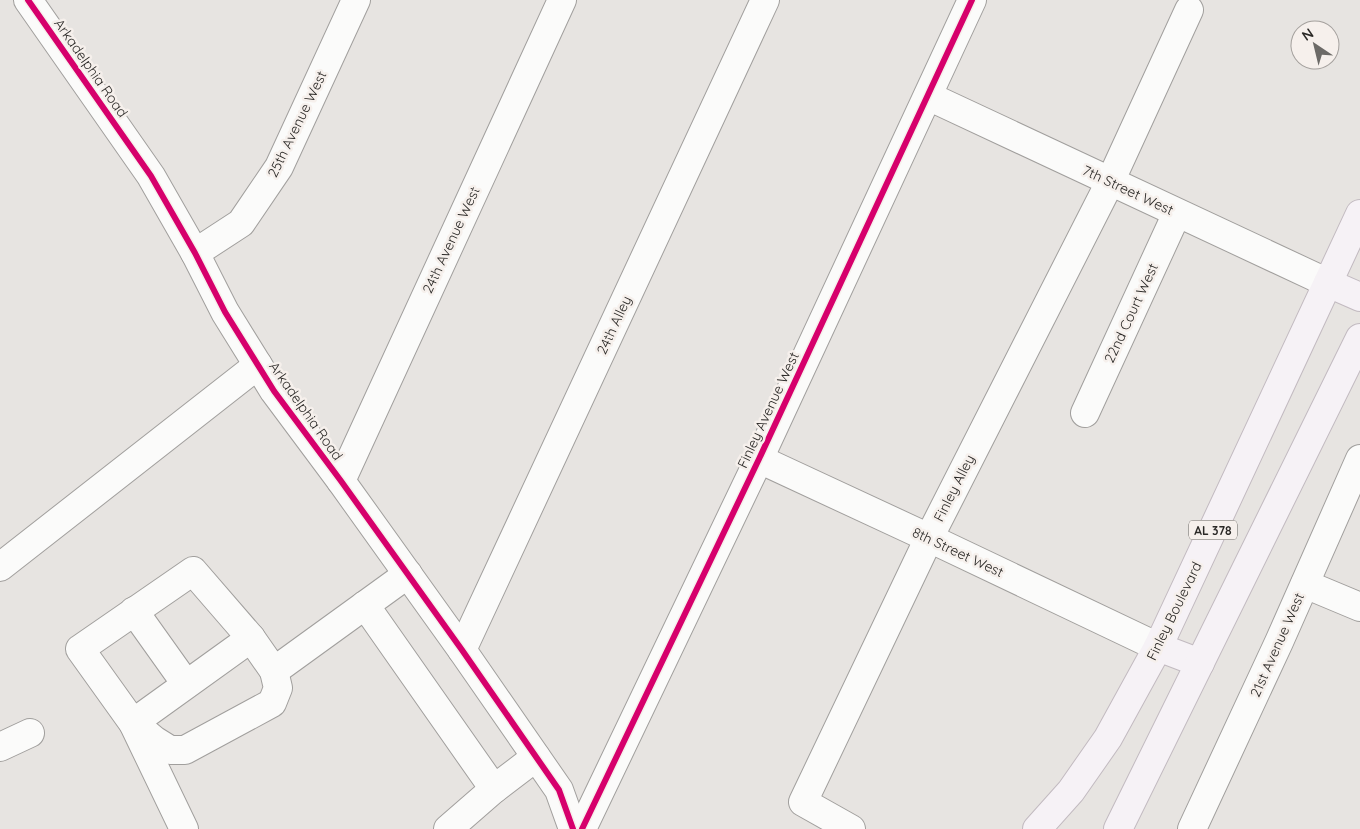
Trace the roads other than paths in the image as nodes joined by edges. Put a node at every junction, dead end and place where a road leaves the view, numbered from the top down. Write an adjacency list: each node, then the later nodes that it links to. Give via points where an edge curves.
1 (28, 0): 11 (street, Arkadelphia Road, via 151,176)
2 (356, 0): 11 (street, 25th Avenue West, via 279,166 240,223)
3 (562, 0): 19 (street, 24th Avenue West)
4 (766, 0): 29 (street, 24th Alley)
5 (972, 0): 7 (street, Finley Avenue West)
6 (1189, 10): 8 (street)
7 (928, 96): 8 (street, 7th Street West); 17 (street, Finley Avenue West)
8 (1110, 182): 9 (street, 7th Street West); 20 (street, Finley Alley)
9 (1177, 213): 12 (street, 7th Street West); 16 (street, 22nd Court West)
10 (1360, 214): 12 (main road, Finley Boulevard / AL 378)
11 (195, 252): 15 (street, Arkadelphia Road, via 225,312)
12 (1328, 283): 13 (main road); 28 (main road, Finley Boulevard / AL 378)
13 (1360, 298)
14 (1360, 338): 30 (main road)
15 (258, 365): 19 (street, Arkadelphia Road); 21 (street)
16 (1085, 412)
17 (758, 459): 20 (street, 8th Street West); 41 (street, Finley Avenue West)
18 (1360, 459): 23 (street, 21st Avenue West)
19 (341, 481): 22 (street, Arkadelphia Road)
20 (929, 538): 28 (street, 8th Street West); 42 (street, Finley Alley, via 803,802)
21 (0, 567)
22 (408, 574): 24 (street); 29 (street, Arkadelphia Road)
23 (1305, 584): 25 (street); 45 (street, 21st Avenue West)
24 (365, 605): 31 (street); 37 (street)
25 (1360, 607)
26 (134, 611): 27 (street, via 193,571); 32 (street); 33 (street, via 80,649)
27 (251, 638): 31 (street); 32 (street)
28 (1158, 647): 30 (main road); 43 (main road, Finley Boulevard / AL 378, via 1108,738 1071,791)
29 (462, 650): 36 (street, Arkadelphia Road)
30 (1200, 663): 44 (main road)
31 (274, 671): 33 (street, via 278,688 272,704 184,750 170,750)
32 (186, 684): 33 (street)
33 (133, 723): 38 (street)
34 (30, 733): 35 (street)
35 (0, 746)
36 (536, 757): 37 (street); 40 (street, Arkadelphia Road, via 559,790)
37 (494, 789): 39 (street)
38 (184, 829)
39 (448, 829)
40 (573, 829)
41 (582, 829)
42 (851, 829)
43 (1037, 829)
44 (1118, 829)
45 (1192, 829)

